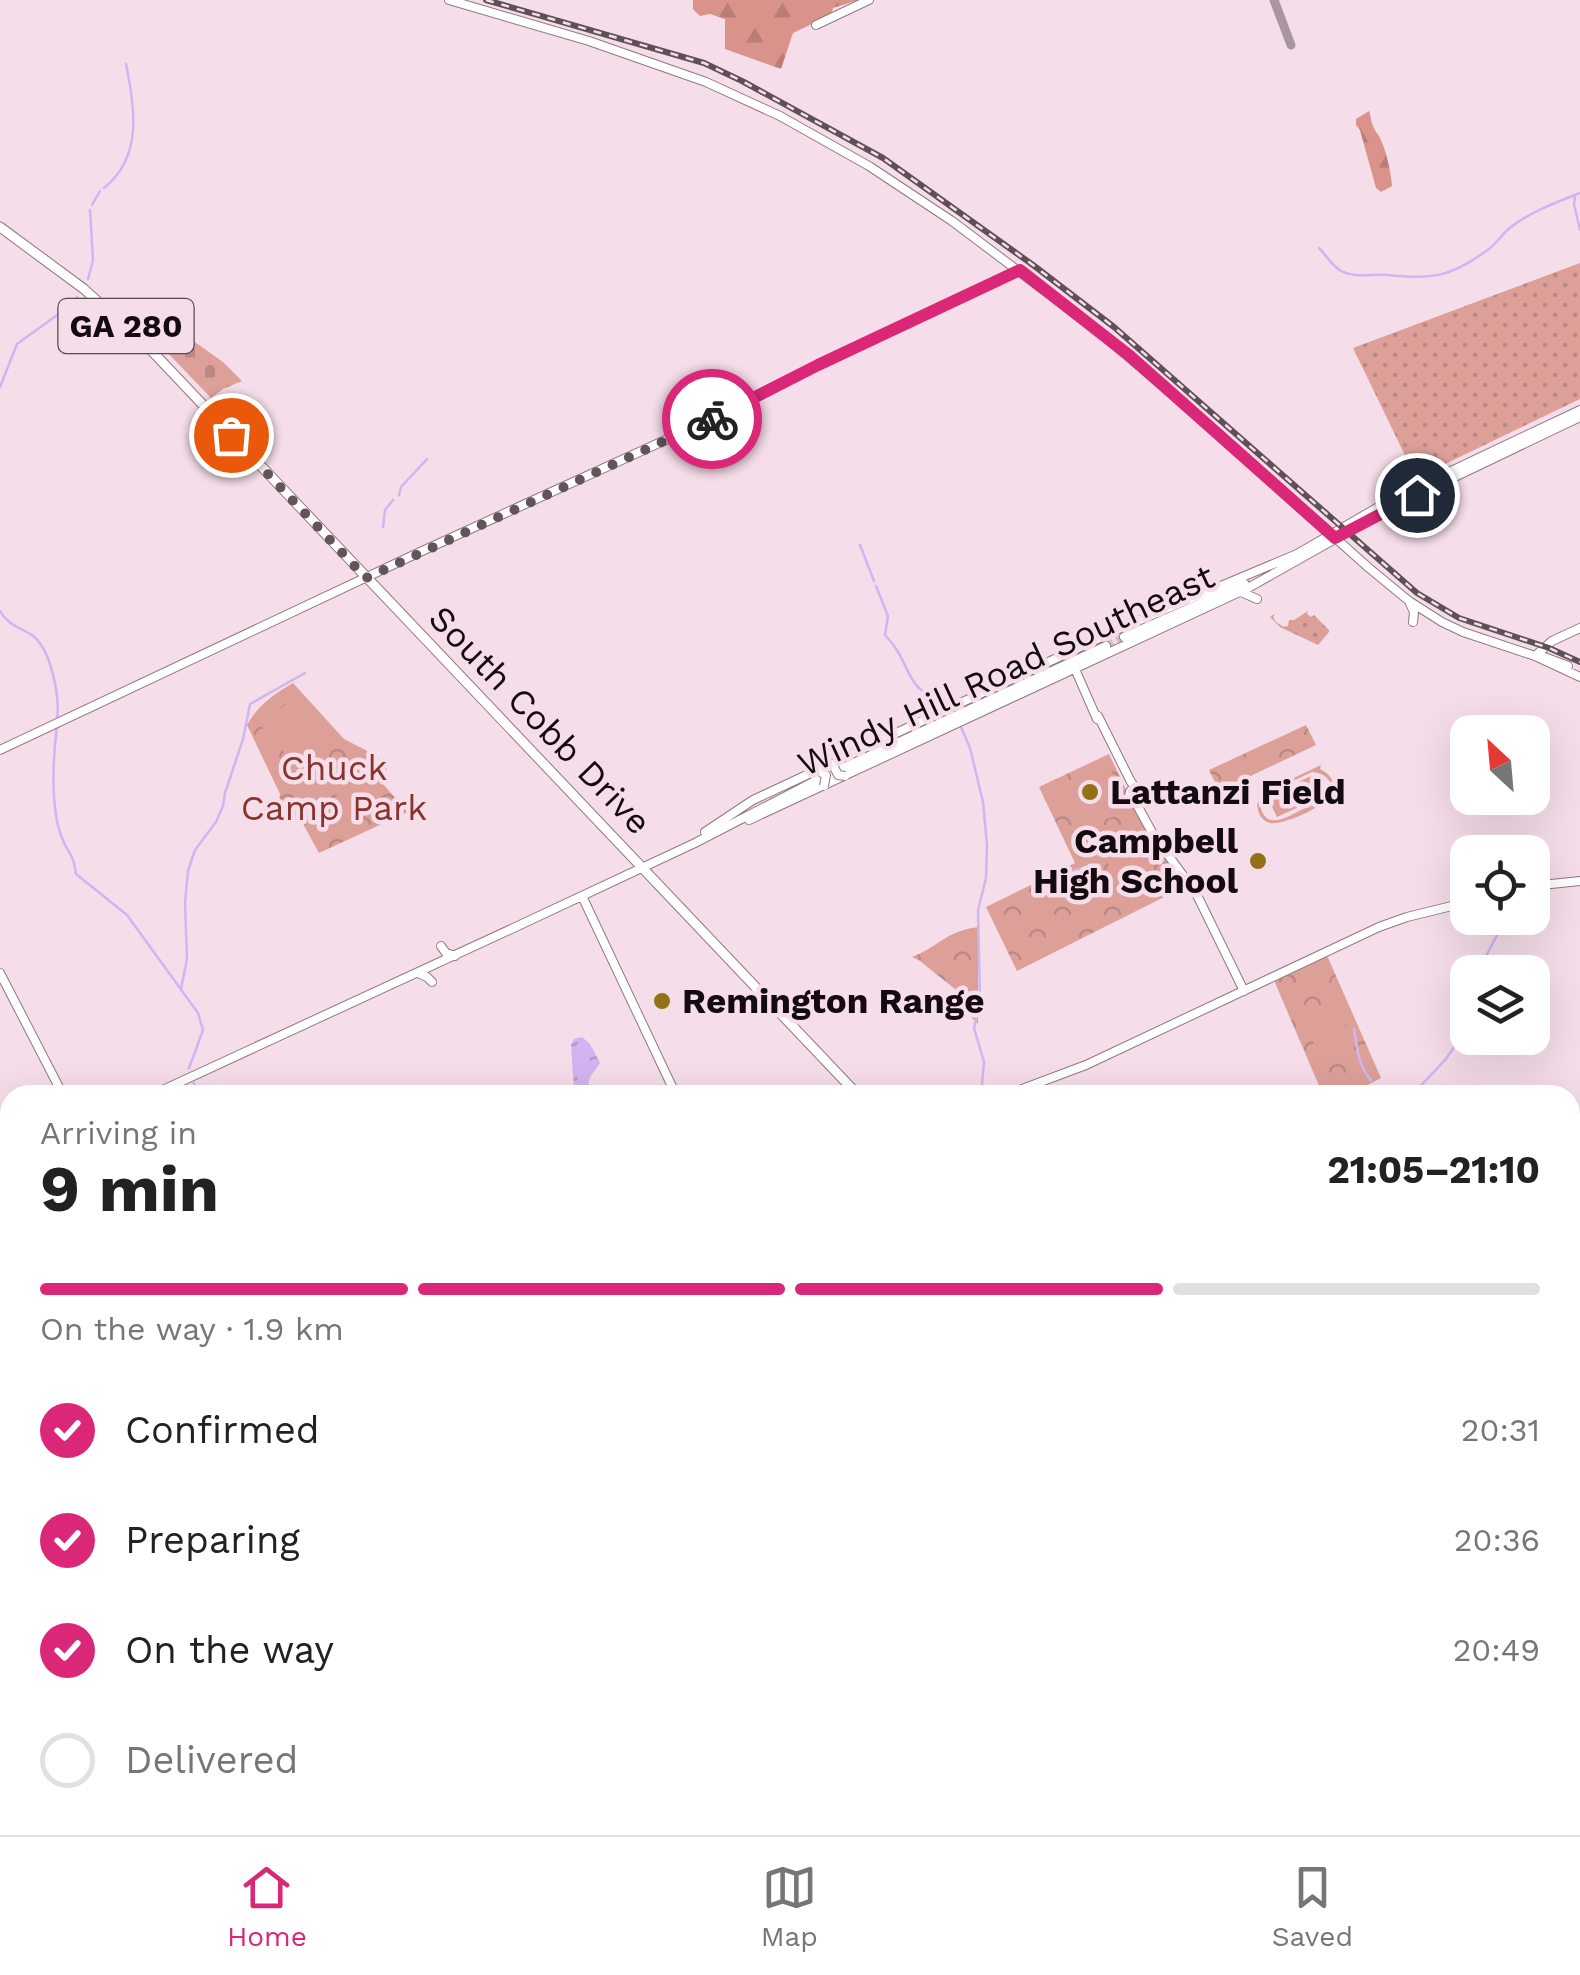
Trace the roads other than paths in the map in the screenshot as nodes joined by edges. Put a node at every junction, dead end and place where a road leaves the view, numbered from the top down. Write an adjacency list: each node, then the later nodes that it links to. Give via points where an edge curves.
1 (449, 0): 5 (street, via 630,54 737,96 885,176)
2 (870, 0): 3 (street)
3 (816, 25)
4 (0, 227): 7 (main road, South Cobb Drive / GA 280)
5 (1020, 270): 9 (street, via 1130,356); 14 (street)
6 (131, 316): 7 (main road)
7 (138, 338): 14 (main road, South Cobb Drive / GA 280)
8 (1580, 414): 10 (street, Windy Hill Road Southeast); 11 (street, Windy Hill Road Southeast, via 1408,491)
9 (1312, 519): 11 (street); 12 (street)
10 (1347, 532): 11 (street, Windy Hill Road Southeast); 13 (street)
11 (1333, 537): 12 (street, Windy Hill Road Southeast); 13 (street); 15 (street, Windy Hill Road Southeast); 20 (street, Windy Hill Road Southeast)
12 (1316, 543): 20 (street, Windy Hill Road Southeast)
13 (1349, 550): 17 (street)
14 (366, 578): 26 (street); 33 (main road, South Cobb Drive / GA 280)
15 (1261, 581): 16 (street, Windy Hill Road Southeast); 16 (street, via 1256,598)
16 (1236, 593): 20 (street, Windy Hill Road Southeast)
17 (1409, 600): 18 (street); 18 (street, via 1416,622)
18 (1434, 616): 23 (street)
19 (1580, 628): 22 (street)
20 (1124, 636): 21 (street, Windy Hill Road Southeast); 21 (street, Windy Hill Road Southeast)
21 (1105, 645): 24 (street, Windy Hill Road Southeast); 27 (street, Windy Hill Road Southeast); 31 (street, Windy Hill Road Southeast); 32 (street, Windy Hill Road Southeast)
22 (1546, 652): 23 (street); 25 (street)
23 (1535, 656): 25 (street)
24 (1075, 669): 29 (street, Windy Hill Road Southeast); 43 (street, via 1147,826 1196,893)
25 (1580, 674)
26 (0, 750)
27 (836, 761): 28 (street, Windy Hill Road Southeast); 29 (street, bridge, via 835,772)
28 (817, 770): 30 (street, bridge, via 826,775); 31 (street, Windy Hill Road Southeast)
29 (845, 776): 30 (street, Windy Hill Road Southeast)
30 (824, 786): 32 (street, Windy Hill Road Southeast)
31 (705, 832): 33 (street, Windy Hill Road Southeast)
32 (695, 842): 33 (street, Windy Hill Road Southeast)
33 (642, 868): 36 (street, Windy Hill Road Southeast); 47 (main road, South Cobb Drive / GA 280)
34 (1580, 881): 35 (street)
35 (1550, 884)
36 (582, 896): 39 (street, Windy Hill Road Southeast); 46 (street)
37 (1450, 907): 43 (street, via 1383,925)
38 (441, 946): 39 (street)
39 (454, 956): 40 (street, Windy Hill Road Southeast)
40 (418, 973): 42 (street); 45 (street, Windy Hill Road Southeast)
41 (0, 974): 44 (street)
42 (432, 982)
43 (1243, 992): 48 (street)
44 (58, 1085)
45 (174, 1085)
46 (671, 1085)
47 (848, 1085)
48 (1034, 1085)

